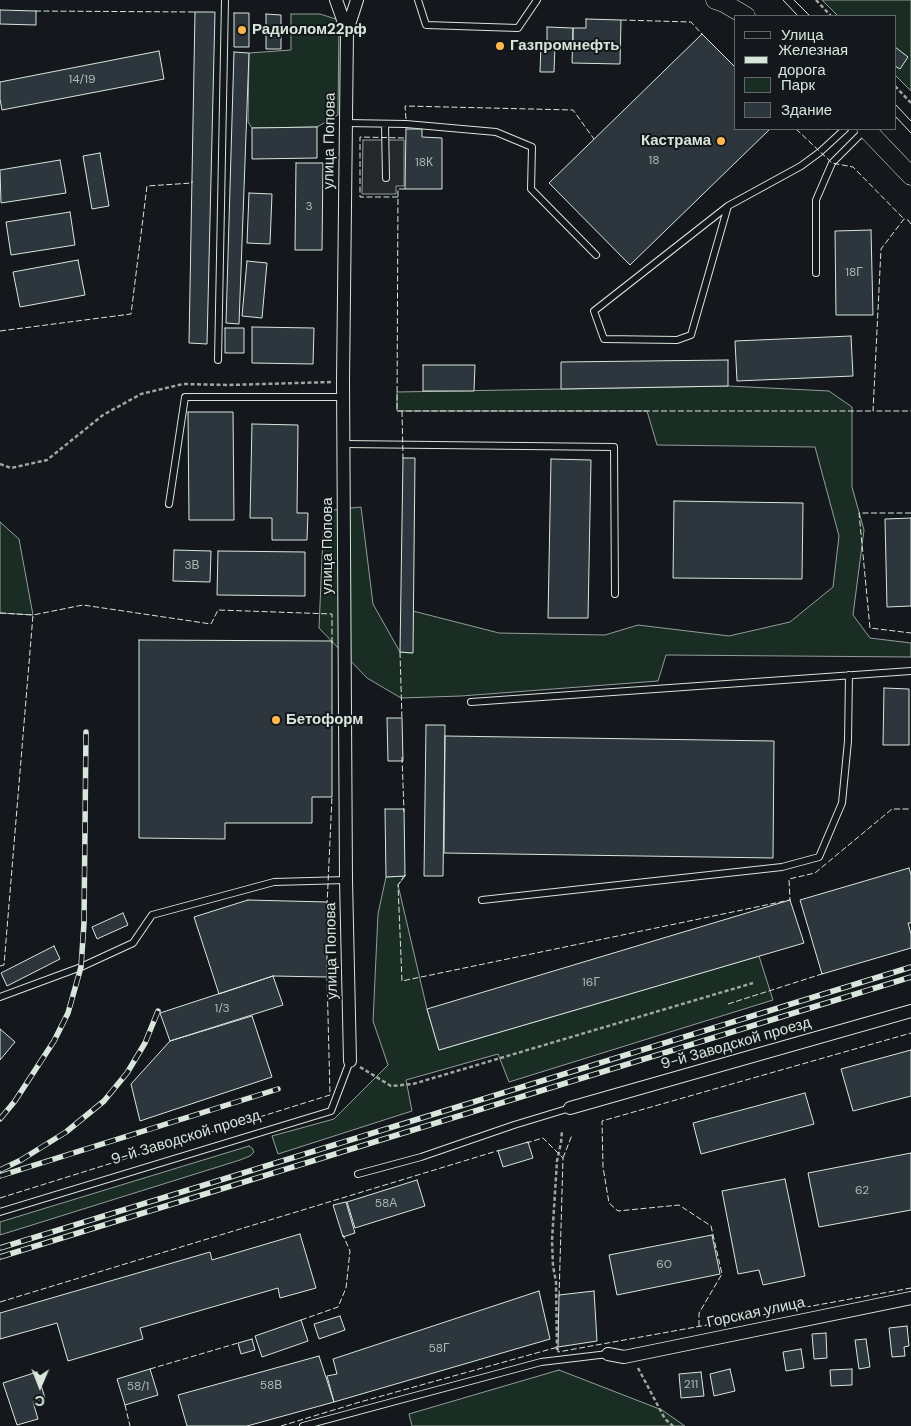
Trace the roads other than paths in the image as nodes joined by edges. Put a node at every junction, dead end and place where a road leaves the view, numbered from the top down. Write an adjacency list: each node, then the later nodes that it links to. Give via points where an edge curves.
1 (225, 0): 19 (lane)
2 (336, 0): 8 (street, улица Попова)
3 (357, 0): 8 (street, улица Попова)
4 (418, 0): 5 (lane, via 426,24 518,28)
5 (537, 0)
6 (715, 0): 7 (main road)
7 (744, 15)
8 (347, 31): 9 (street, улица Попова)
9 (346, 123): 10 (lane); 20 (street, улица Попова)
10 (385, 124): 15 (lane); 17 (lane, via 496,132 532,147 531,189)
11 (843, 130): 16 (lane, via 801,166)
12 (865, 130): 18 (lane, via 832,163 816,200)
13 (867, 130): 14 (main road)
14 (911, 176)
15 (386, 178)
16 (728, 206): 16 (lane, via 594,312 604,339 677,340 691,335)
17 (596, 255)
18 (816, 274)
19 (218, 360)
20 (343, 397): 21 (street, улица Попова); 22 (lane, via 185,397)
21 (344, 444): 23 (lane, via 614,447); 27 (street, улица Попова)
22 (169, 504)
23 (614, 594)
24 (911, 671): 25 (lane)
25 (849, 675): 26 (lane); 28 (lane, via 848,741 842,803 819,857 782,867)
26 (472, 702)
27 (346, 880): 29 (lane, via 274,882 152,915 133,943 81,967); 31 (street, улица Попова)
28 (482, 900)
29 (0, 997)
30 (911, 1011): 32 (street, 9-й Заводской проезд)
31 (350, 1061): 34 (lane, 9-й Заводской проезд, via 331,1111)
32 (570, 1108): 33 (lane)
33 (358, 1174)
34 (0, 1212)
35 (911, 1298): 36 (street, Горская улица, via 624,1358)
36 (608, 1354): 37 (lane, via 541,1362)
37 (303, 1426)

